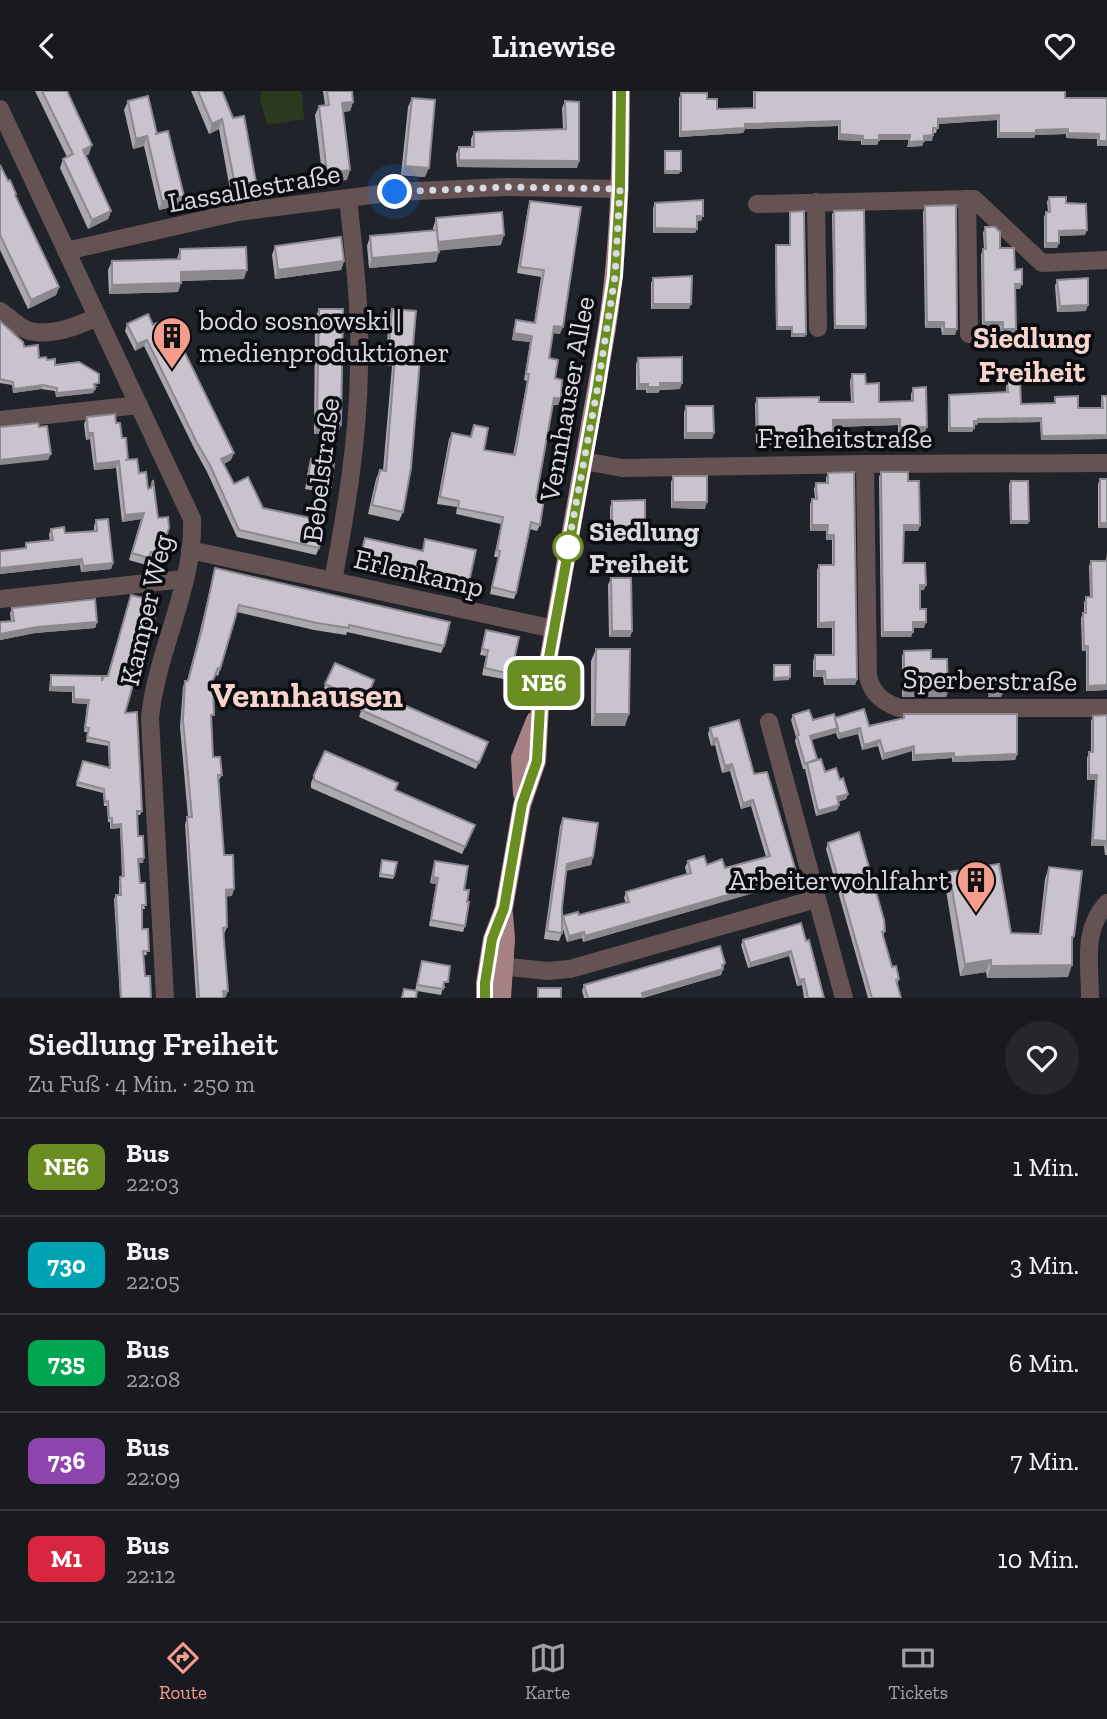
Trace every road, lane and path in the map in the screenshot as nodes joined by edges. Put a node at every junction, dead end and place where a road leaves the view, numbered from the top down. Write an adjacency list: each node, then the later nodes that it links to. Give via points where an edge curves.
1 (621, 91): 3 (main road, Vennhauser Allee)
2 (0, 109): 8 (street, Kamper Weg)
3 (620, 189): 4 (street, Lassallestraße, via 505,187); 16 (main road, Vennhauser Allee, via 615,276)
4 (348, 198): 8 (street, Lassallestraße, via 238,212); 21 (street, Bebelstraße, via 360,368 351,484)
5 (967, 199): 6 (street); 9 (street, via 974,199 1042,263); 13 (street)
6 (816, 202): 7 (street); 12 (street)
7 (757, 204)
8 (66, 251): 11 (street, Kamper Weg)
9 (1107, 260)
10 (0, 310): 11 (street, via 26,330 74,327)
11 (97, 317): 14 (street, Kamper Weg)
12 (818, 328)
13 (969, 334)
14 (139, 405): 15 (street); 19 (street, Kamper Weg, via 192,519)
15 (0, 420)
16 (584, 461): 18 (street, Freiheitstraße, via 622,468); 23 (main road, Vennhauser Allee)
17 (1107, 463): 18 (street, Freiheitstraße)
18 (865, 464): 24 (street, Sperberstraße, via 868,677 884,702 899,708)
19 (190, 549): 20 (street, Kamper Weg); 21 (street, Erlenkamp)
20 (184, 579): 22 (street); 29 (street, Kamper Weg, via 150,718)
21 (333, 581): 23 (street, Erlenkamp)
22 (0, 599)
23 (554, 628): 28 (main road, Vennhauser Allee, via 539,712 537,761 522,804 504,908 492,939)
24 (1107, 708)
25 (769, 722): 26 (street)
26 (816, 898): 28 (street, via 570,969); 32 (street)
27 (1107, 903): 33 (street, via 1090,932)
28 (496, 966): 30 (main road, Vennhauser Allee); 31 (main road, Vennhauser Allee)
29 (165, 998)
30 (485, 998)
31 (502, 998)
32 (844, 998)
33 (1090, 998)

